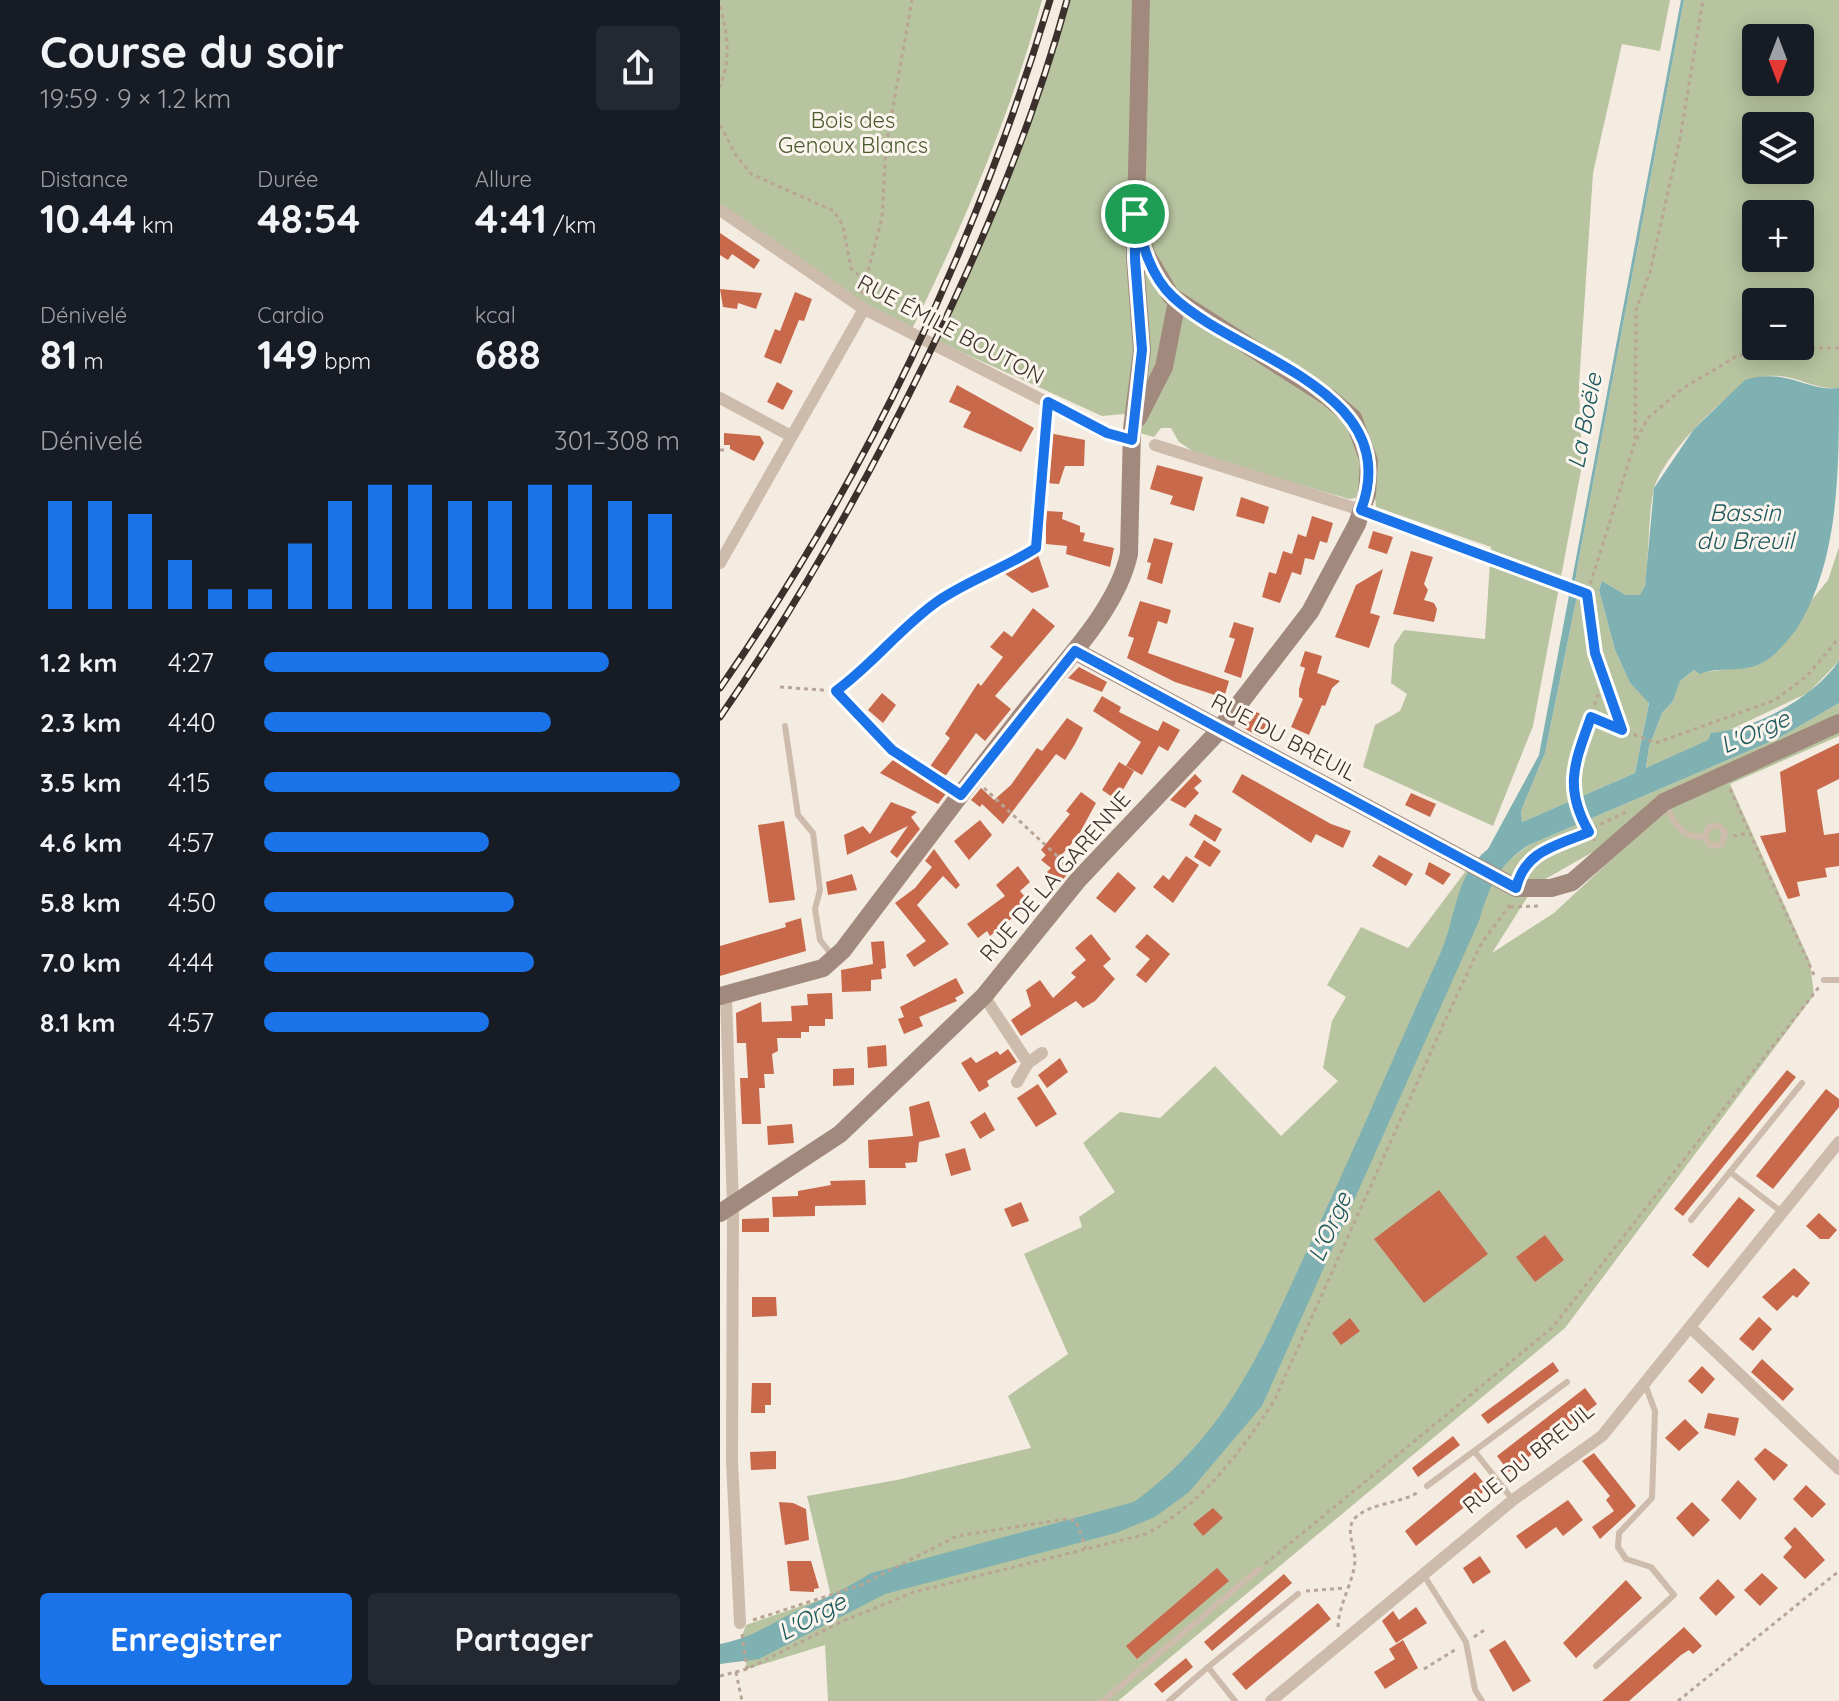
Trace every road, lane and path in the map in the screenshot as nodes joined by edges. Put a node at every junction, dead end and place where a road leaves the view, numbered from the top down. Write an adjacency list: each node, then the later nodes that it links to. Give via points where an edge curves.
1 (912, 0): 9 (path, via 886,146 882,218)
2 (1141, 0): 8 (main road)
3 (1703, 0): 18 (path, via 1680,138 1650,272 1636,310)
4 (720, 6): 5 (path, via 729,37)
5 (720, 87)
6 (720, 125): 9 (path, via 751,174 834,211 843,226 851,268)
7 (720, 210): 11 (street, RUE ÉMILE BOUTON)
8 (1135, 214): 10 (main road, RUE DE LA GARENNE, via 1146,254); 12 (main road)
9 (866, 282): 11 (path)
10 (1174, 298): 12 (main road); 16 (main road, via 1164,367); 20 (main road, RUE DE LA GARENNE, via 1353,418 1369,461)
11 (860, 307): 15 (street, RUE ÉMILE BOUTON); 17 (street)
12 (1141, 313): 16 (main road)
13 (1839, 348): 18 (path, via 1769,348 1737,356 1665,403 1648,418)
14 (720, 398): 17 (street)
15 (1048, 402): 16 (street, RUE ÉMILE BOUTON, via 1107,433); 27 (path, via 1036,548 937,602)
16 (1132, 435): 24 (main road, via 1125,572)
17 (791, 436): 21 (street)
18 (1635, 442): 22 (path)
19 (1155, 445): 20 (street)
20 (1361, 510): 22 (path); 31 (main road, RUE DE LA GARENNE, via 1310,612)
21 (720, 563)
22 (1587, 594): 25 (path, via 1589,627)
23 (1839, 638): 32 (path, via 1807,676 1775,700 1656,743)
24 (1075, 651): 31 (main road, RUE DU BREUIL); 34 (main road)
25 (1603, 679): 28 (path); 32 (path)
26 (780, 687): 27 (path)
27 (836, 691): 35 (path, via 892,750)
28 (1591, 717): 32 (path); 41 (path, via 1572,790 1589,832 1528,859)
29 (1839, 723): 33 (main road)
30 (785, 726): 42 (lane, via 798,815 813,833 820,940)
31 (1218, 730): 40 (main road, RUE DE LA GARENNE); 41 (main road, RUE DU BREUIL)
32 (1622, 730)
33 (1723, 773): 36 (main road); 37 (path)
34 (973, 778): 35 (main road); 40 (path)
35 (961, 795): 42 (main road)
36 (1664, 802): 38 (lane, via 1678,828); 41 (main road, via 1572,882 1551,888)
37 (1749, 833): 39 (path); 43 (path, via 1808,966)
38 (1704, 837): 39 (lane, via 1715,846); 39 (lane, via 1715,825 1723,828)
39 (1725, 837)
40 (1078, 880): 45 (main road, RUE DE LA GARENNE)
41 (1507, 883): 66 (path, via 1510,907 1481,944 1274,1401 1237,1456 1174,1519 1146,1534)
42 (835, 958): 46 (main road, via 823,968)
43 (1824, 980): 44 (lane); 67 (path, via 1552,1328)
44 (1839, 980)
45 (984, 996): 48 (street); 53 (main road, RUE DE LA GARENNE, via 840,1134)
46 (723, 997): 53 (street)
47 (1042, 1053): 48 (street)
48 (1028, 1063): 49 (street)
49 (1017, 1082)
50 (1802, 1083): 52 (lane)
51 (1839, 1142): 54 (street, RUE DU BREUIL)
52 (1730, 1172): 54 (lane); 55 (lane)
53 (727, 1209): 56 (street)
54 (1783, 1213): 57 (street, RUE DU BREUIL)
55 (1691, 1220)
56 (726, 1320): 64 (street)
57 (1691, 1328): 59 (street, RUE DU BREUIL); 61 (street)
58 (1567, 1382): 60 (lane)
59 (1645, 1384): 63 (street, RUE DU BREUIL, via 1602,1436); 76 (lane, via 1655,1411 1652,1498 1619,1533 1618,1547 1626,1559 1651,1567 1674,1595)
60 (1475, 1452): 62 (lane); 63 (lane)
61 (1839, 1469)
62 (1427, 1486): 70 (path, via 1356,1518 1350,1528 1353,1572)
63 (1513, 1500): 69 (street, RUE DU BREUIL)
64 (734, 1501): 65 (street); 72 (street)
65 (720, 1502)
66 (1085, 1547): 72 (path, via 1077,1524 1066,1519 957,1536 861,1585); 78 (path, via 914,1592)
67 (1259, 1569): 83 (lane)
68 (1839, 1571): 88 (path)
69 (1423, 1574): 74 (lane); 75 (street, RUE DU BREUIL)
70 (1345, 1588): 71 (path); 75 (path)
71 (1298, 1594): 77 (lane)
72 (741, 1629): 78 (path)
73 (1486, 1629): 74 (path)
74 (1466, 1642): 79 (path); 87 (lane)
75 (1336, 1646): 86 (street, RUE DU BREUIL)
76 (1596, 1666)
77 (1208, 1667): 84 (lane); 85 (lane)
78 (747, 1669): 80 (path)
79 (1424, 1669)
80 (736, 1672): 81 (path); 82 (path)
81 (720, 1676)
82 (742, 1701)
83 (1103, 1701)
84 (1169, 1701)
85 (1235, 1701)
86 (1271, 1701)
87 (1482, 1701)
88 (1678, 1701)

